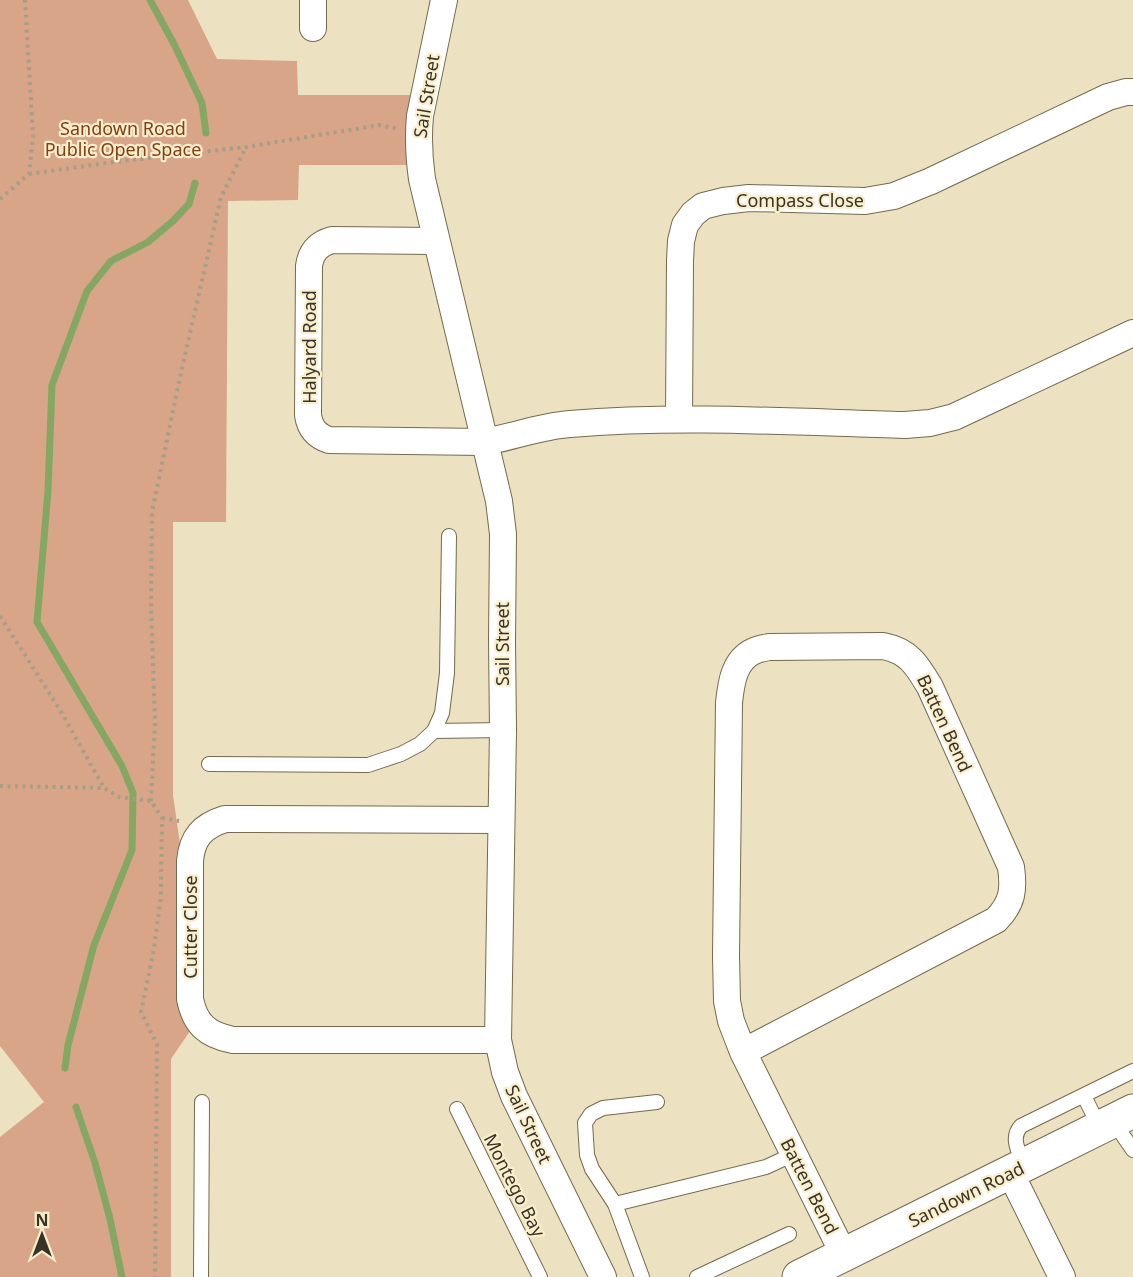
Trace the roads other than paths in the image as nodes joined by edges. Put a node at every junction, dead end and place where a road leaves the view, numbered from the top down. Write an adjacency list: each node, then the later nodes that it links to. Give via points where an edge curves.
1 (313, 0): 3 (street)
2 (444, 0): 5 (street, Sail Street, via 418,133 418,156)
3 (314, 28)
4 (1133, 92): 7 (street, Compass Close, via 1108,97 894,196 865,201 749,198 703,206 686,225 681,241)
5 (436, 241): 8 (street, Sail Street); 8 (street, Halyard Road, via 332,240 317,247 309,266 309,422 316,433 329,440)
6 (1133, 333): 7 (street, via 954,417 930,423)
7 (679, 419): 8 (street, via 568,424)
8 (484, 442): 10 (street, Sail Street, via 503,534)
9 (449, 536): 11 (lane, via 447,673 442,713)
10 (503, 730): 11 (lane); 13 (street, Sail Street)
11 (434, 731): 12 (lane, via 401,754 368,765)
12 (209, 764)
13 (501, 820): 14 (street, Sail Street); 14 (street, Cutter Close, via 225,819 201,832 190,861 190,999 196,1018 212,1034 233,1040)
14 (498, 1040): 30 (street, Sail Street, via 514,1096)
15 (743, 1052): 15 (street, Batten Bend, via 727,1001 732,680 737,667 754,650 892,648 909,657 930,687 1011,867 1011,899 996,920); 23 (street, Batten Bend)
16 (1133, 1071): 17 (lane)
17 (1084, 1096): 21 (lane); 24 (lane, via 1017,1130)
18 (202, 1102): 28 (lane)
19 (657, 1102): 25 (lane, via 603,1108 591,1114 585,1123 592,1169)
20 (457, 1109): 29 (lane, Montego Bay)
21 (1115, 1120): 22 (lane); 24 (street, Sandown Road)
22 (1133, 1150)
23 (794, 1154): 25 (lane, via 766,1167); 27 (street, Batten Bend)
24 (1017, 1169): 27 (street, Sandown Road); 34 (street)
25 (615, 1204): 31 (lane)
26 (789, 1234): 32 (lane)
27 (844, 1255): 33 (street, Sandown Road)
28 (201, 1277)
29 (540, 1277)
30 (603, 1277)
31 (642, 1277)
32 (697, 1277)
33 (799, 1277)
34 (1062, 1277)

